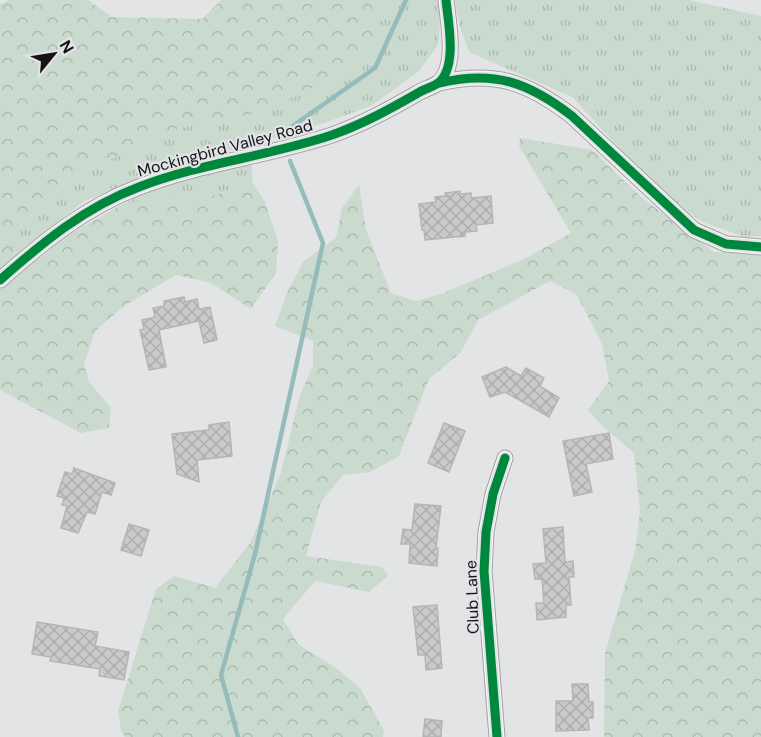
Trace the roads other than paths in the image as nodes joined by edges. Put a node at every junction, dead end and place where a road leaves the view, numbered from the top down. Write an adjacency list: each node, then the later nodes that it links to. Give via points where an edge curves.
1 (446, 0): 2 (street, via 450,56)
2 (439, 82): 3 (street, Mockingbird Valley Road, via 481,76 531,90 558,105 694,230 726,244); 4 (street, Mockingbird Valley Road, via 332,135 138,187 76,219)
3 (761, 247)
4 (0, 280)
5 (505, 458): 6 (street, Club Lane, via 493,494 484,571)
6 (497, 737)

